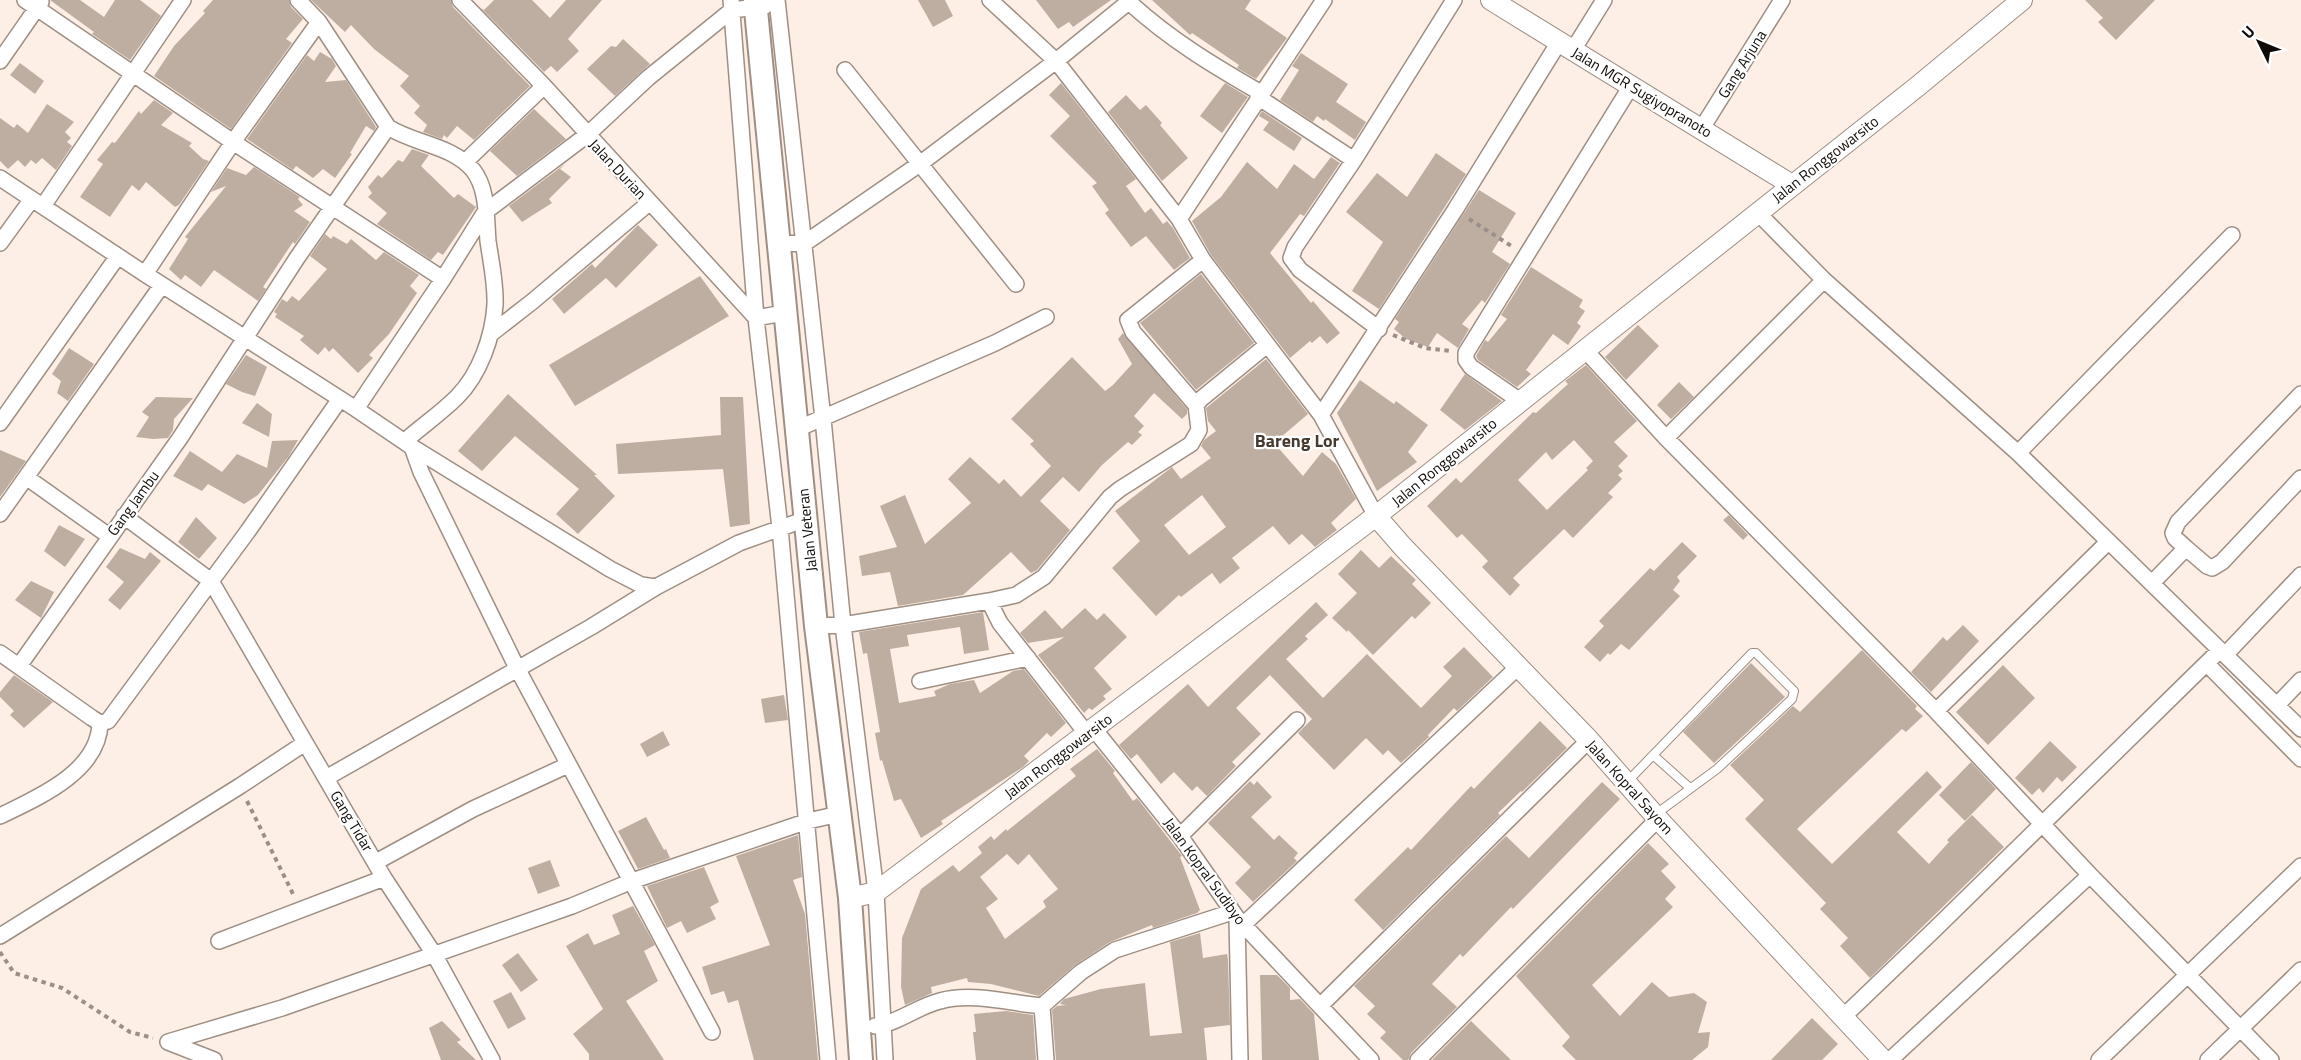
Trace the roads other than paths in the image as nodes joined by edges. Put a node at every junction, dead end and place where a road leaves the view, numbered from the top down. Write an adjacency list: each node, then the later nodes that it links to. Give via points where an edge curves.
1 (183, 0): 20 (street)
2 (298, 0): 15 (street)
3 (460, 0): 21 (street, Jalan Durian)
4 (1324, 0): 23 (street)
5 (1454, 0): 28 (street)
6 (1491, 0): 16 (street, Jalan MGR Sugiyopranoto)
7 (1604, 0): 16 (street)
8 (1782, 0): 25 (street, Gang Arjuna)
9 (2022, 0): 32 (street, Jalan Ronggowarsito)
10 (994, 1): 18 (street)
11 (1130, 1): 18 (street); 23 (street, via 1156,27)
12 (35, 3): 17 (street); 20 (street)
13 (766, 3): 14 (street); 41 (street); 42 (main road, Jalan Veteran)
14 (731, 5): 26 (street); 52 (street)
15 (319, 22): 24 (street); 27 (street)
16 (1566, 46): 22 (street, Jalan MGR Sugiyopranoto); 53 (street)
17 (0, 61)
18 (1056, 61): 30 (street); 38 (street)
19 (845, 70): 30 (street)
20 (134, 73): 27 (street); 33 (street)
21 (544, 86): 26 (street, Jalan Durian); 29 (street)
22 (1631, 86): 25 (street, Jalan MGR Sugiyopranoto); 60 (street, via 1466,353 1471,367)
23 (1260, 95): 28 (street); 38 (street)
24 (388, 127): 29 (street); 35 (street, Gang Jambu)
25 (1702, 128): 32 (street, Jalan MGR Sugiyopranoto)
26 (587, 135): 34 (street, Jalan Durian); 36 (street)
27 (233, 142): 35 (street); 45 (street)
28 (1354, 160): 53 (street, via 1295,247 1292,258 1314,282)
29 (465, 162): 36 (street, via 481,185)
30 (921, 163): 41 (street); 48 (street)
31 (0, 178): 33 (street)
32 (1792, 185): 37 (street, Jalan Ronggowarsito)
33 (37, 203): 40 (street); 43 (street)
34 (649, 203): 52 (street, Jalan Durian); 54 (street)
35 (333, 206): 46 (street); 55 (street, Gang Jambu)
36 (485, 212): 46 (street); 54 (street, via 495,303)
37 (1758, 213): 47 (street); 57 (street, Jalan Ronggowarsito)
38 (1179, 219): 44 (street)
39 (2232, 235): 69 (street)
40 (0, 243)
41 (805, 243): 42 (street); 64 (street)
42 (777, 244): 50 (main road, Jalan Veteran)
43 (117, 256): 45 (street); 65 (street)
44 (1203, 260): 56 (street); 61 (street, via 1128,320 1133,332)
45 (145, 274): 49 (street)
46 (443, 279): 62 (street)
47 (1824, 280): 67 (street); 69 (street)
48 (1016, 284)
49 (162, 285): 55 (street); 70 (street)
50 (784, 314): 52 (street); 66 (main road, Jalan Veteran)
51 (1046, 317): 64 (street)
52 (756, 318): 76 (street)
53 (1379, 329): 63 (street)
54 (492, 333): 68 (street, via 468,384)
55 (245, 338): 59 (street); 73 (street, Gang Jambu)
56 (1267, 345): 61 (street); 63 (street)
57 (1586, 350): 60 (street, Jalan Ronggowarsito); 67 (street)
58 (2301, 394): 79 (street, via 2178,522 2173,533)
59 (340, 399): 62 (street); 81 (street)
60 (1520, 401): 74 (street, Jalan Ronggowarsito)
61 (1196, 405): 84 (street, via 1200,430 1191,444 1110,497 1035,584 1016,595)
62 (356, 409): 68 (street)
63 (1321, 415): 74 (street)
64 (823, 419): 66 (street); 85 (street)
65 (0, 423)
66 (797, 429): 75 (main road, Jalan Veteran)
67 (1666, 438): 97 (street)
68 (408, 444): 83 (street, via 610,569 641,585); 93 (street)
69 (2018, 453): 78 (street)
70 (26, 477): 72 (street); 77 (street)
71 (2301, 478): 79 (street, via 2222,562 2212,568 2206,566)
72 (0, 514)
73 (124, 516): 77 (street, Gang Jambu); 81 (street)
74 (1376, 516): 92 (street, Jalan Kopral Sayom); 101 (street, Jalan Ronggowarsito)
75 (806, 519): 76 (street); 86 (main road, Jalan Veteran)
76 (780, 528): 83 (street, via 720,552); 113 (street)
77 (109, 536): 91 (street, Gang Jambu)
78 (2108, 542): 82 (street); 97 (street)
79 (2186, 548): 82 (street)
80 (2301, 575): 88 (street)
81 (212, 581): 99 (street, via 108,721); 103 (street, Gang Tidar)
82 (2152, 583): 88 (street)
83 (656, 587): 93 (street)
84 (989, 601): 85 (street); 89 (street, Jalan Kopral Sudibyo, via 1000,624)
85 (843, 624): 86 (street); 121 (street)
86 (816, 626): 110 (main road, Jalan Veteran)
87 (0, 653): 91 (street)
88 (2223, 653): 90 (street); 96 (street)
89 (1028, 658): 95 (street); 101 (street, Jalan Kopral Sudibyo)
90 (2207, 664): 105 (street); 114 (street)
91 (19, 666): 99 (street)
92 (1518, 667): 102 (street, Jalan Kopral Sayom); 123 (street, via 1380,799)
93 (518, 668): 106 (street); 107 (street)
94 (2301, 680): 96 (street)
95 (920, 681)
96 (2277, 705): 100 (street)
97 (1936, 711): 114 (street)
98 (1297, 720): 115 (street)
99 (100, 723): 111 (street, via 96,742 70,775 52,791)
100 (2301, 729)
101 (1091, 731): 115 (street, Jalan Kopral Sudibyo); 121 (street, Jalan Ronggowarsito)
102 (1588, 740): 108 (street, Jalan Kopral Sayom); 129 (street)
103 (305, 743): 107 (street, Gang Tidar); 124 (street)
104 (1653, 754): 108 (lane); 109 (lane); 109 (lane, via 1747,657 1756,653 1795,695 1717,769)
105 (2301, 759)
106 (568, 765): 116 (street, via 473,809); 120 (street)
107 (326, 778): 116 (street, Gang Tidar)
108 (1626, 783): 112 (street, Jalan Kopral Sayom)
109 (1690, 788): 112 (lane)
110 (839, 814): 113 (street); 122 (main road, Jalan Veteran)
111 (0, 816)
112 (1656, 817): 131 (street, Jalan Kopral Sayom); 144 (street)
113 (808, 821): 120 (street); 138 (street)
114 (2042, 825): 118 (street); 131 (street)
115 (1180, 836): 123 (street, Jalan Kopral Sudibyo)
116 (376, 862): 119 (street, Gang Tidar)
117 (2301, 866): 128 (street)
118 (2090, 875): 128 (street); 146 (street)
119 (384, 878): 125 (street); 126 (street, Gang Tidar)
120 (632, 881): 126 (street); 135 (street)
121 (876, 892): 122 (street, Jalan Ronggowarsito); 132 (street)
122 (850, 898): 133 (main road, Jalan Veteran)
123 (1237, 918): 129 (street, Jalan Kopral Sudibyo); 130 (street, via 1115,951 1080,972); 142 (street)
124 (0, 936)
125 (219, 941)
126 (434, 954): 136 (street, via 282,1008 168,1042); 137 (street, Gang Tidar)
127 (2301, 970): 134 (street)
128 (2186, 976): 134 (street); 147 (street)
129 (1321, 1005): 143 (street, Jalan Kopral Sudibyo)
130 (1042, 1006): 132 (street, via 960,997 920,1007); 141 (street)
131 (1842, 1017): 145 (street, Jalan Kopral Sayom)
132 (882, 1026): 133 (street); 140 (street)
133 (859, 1028): 139 (main road, Jalan Veteran)
134 (2239, 1029): 148 (street); 149 (street)
135 (712, 1032)
136 (214, 1060)
137 (492, 1060)
138 (828, 1060)
139 (861, 1060)
140 (885, 1060)
141 (1046, 1060)
142 (1240, 1060)
143 (1371, 1060)
144 (1418, 1060)
145 (1883, 1060)
146 (1890, 1060)
147 (2099, 1060)
148 (2208, 1060)
149 (2271, 1060)

